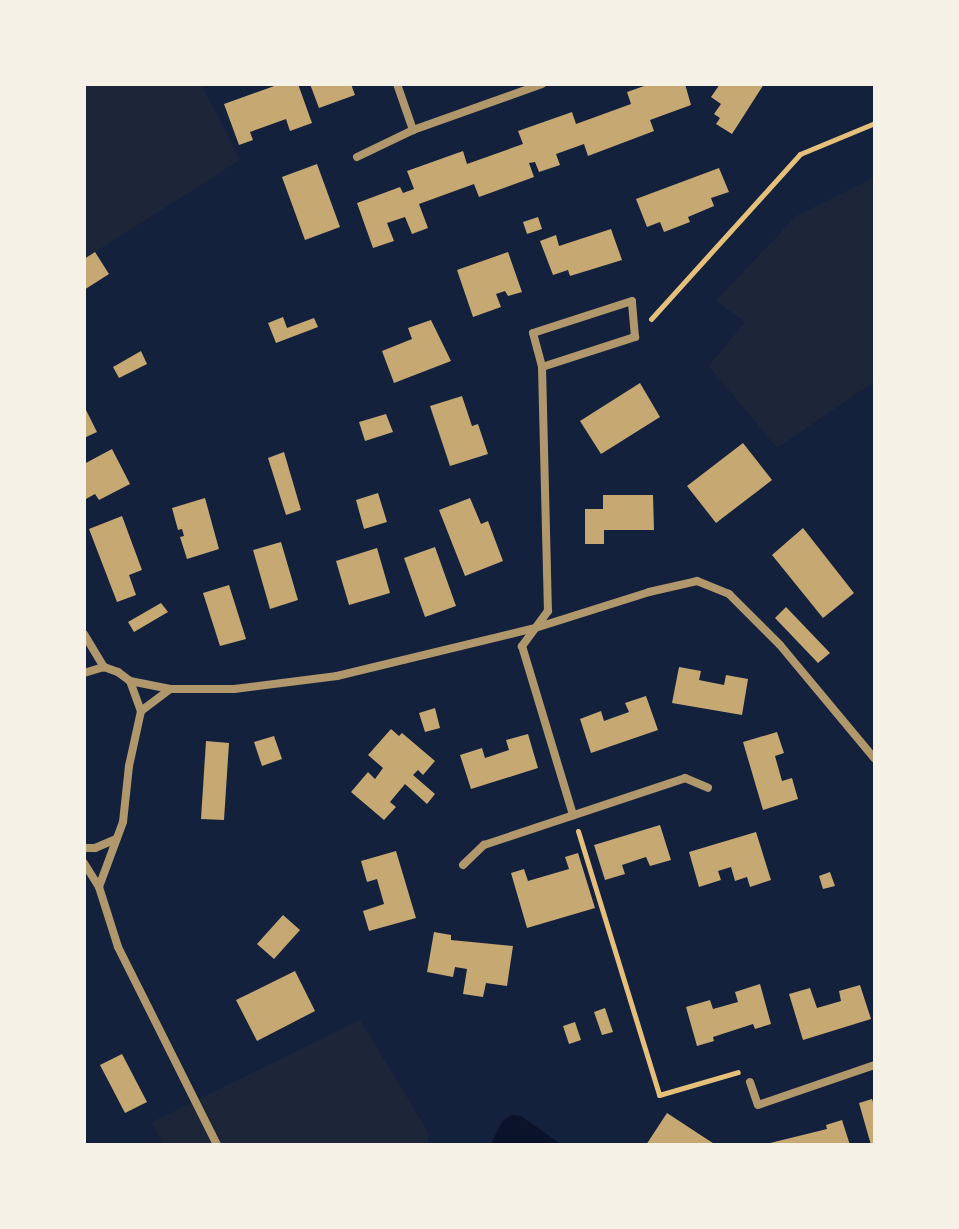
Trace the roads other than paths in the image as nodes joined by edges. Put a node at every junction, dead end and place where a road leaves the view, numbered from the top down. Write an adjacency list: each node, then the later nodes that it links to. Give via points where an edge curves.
1 (397, 84): 3 (street)
2 (542, 84): 3 (street)
3 (413, 130): 4 (street)
4 (357, 157)
5 (542, 367): 5 (street, via 533,333 632,301 635,337); 6 (street, via 548,611)
6 (532, 629): 11 (street, via 337,676 234,689); 13 (street, via 697,581 729,594 831,702); 15 (street, via 522,646)
7 (84, 634): 8 (street)
8 (104, 667): 9 (street); 10 (street)
9 (84, 673)
10 (130, 681): 11 (street); 12 (street)
11 (170, 689): 12 (street)
12 (141, 711): 16 (street)
13 (875, 759)
14 (708, 788): 15 (street, via 685,778)
15 (573, 815): 19 (street, via 484,845)
16 (116, 839): 17 (street); 20 (street)
17 (84, 848)
18 (84, 863): 20 (street)
19 (463, 865)
20 (99, 887): 23 (street, via 118,947)
21 (875, 1065): 22 (street, via 758,1105)
22 (750, 1082)
23 (217, 1145)

